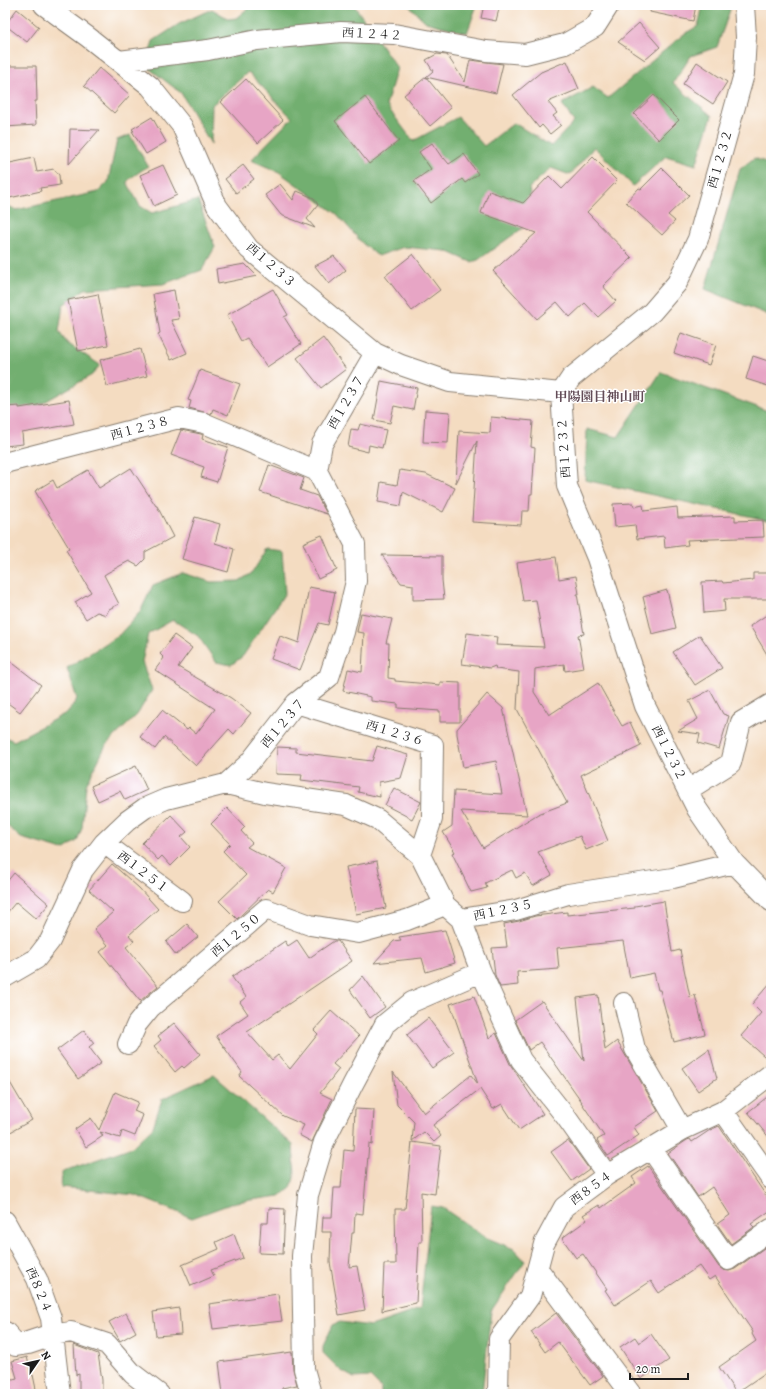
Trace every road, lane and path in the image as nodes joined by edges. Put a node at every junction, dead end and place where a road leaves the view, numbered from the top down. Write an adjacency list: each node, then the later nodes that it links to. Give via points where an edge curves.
1 (44, 5): 4 (street, 西１２３３)
2 (609, 5): 4 (street, 西１２４２, via 595,27 565,44 525,54 486,51 394,34 341,32 257,40 208,50)
3 (744, 5): 6 (street, 西１２３２, via 744,74 698,239 677,283 652,312 571,378)
4 (119, 61): 5 (street, 西１２３３, via 150,86 182,126 217,206 249,249)
5 (375, 353): 6 (street, 西１２３３, via 450,382); 8 (street, 西１２３７, via 322,444)
6 (561, 394): 12 (street, 西１２３２, via 567,486 597,558 645,706)
7 (5, 464): 8 (street, 西１２３８, via 179,418 204,423)
8 (317, 471): 9 (street, 西１２３７, via 355,544 356,581 344,632 329,676)
9 (296, 703): 11 (street, 西１２３７, via 250,762); 14 (street, 西１２３６, via 433,745 432,819)
10 (771, 704): 12 (street, via 742,722 732,763)
11 (226, 784): 13 (street, 西１２３７, via 166,799 145,808); 14 (street, 西１２３５, via 265,794 346,805 377,819)
12 (688, 790): 15 (street, 西１２３２, via 697,809)
13 (104, 843): 16 (street, 西１２５１); 21 (street, 西１２３７, via 83,870 50,941 36,960)
14 (420, 855): 18 (street, 西１２３５)
15 (734, 863): 17 (street, 西１２３２); 19 (street, 西１２３５, via 673,878 568,894 516,910)
16 (182, 901)
17 (771, 901)
18 (445, 904): 19 (street, 西１２３５); 23 (street, 西１２５０, via 407,920 358,933 310,925 266,909 150,1008 137,1024)
19 (461, 919): 20 (street)
20 (481, 972): 28 (street, via 521,1060); 37 (street, via 412,1002 385,1024 324,1142 308,1195 302,1256 304,1369)
21 (5, 977)
22 (624, 1003): 26 (street, via 635,1049)
23 (128, 1044)
24 (771, 1074): 25 (street, 西８５４)
25 (722, 1111): 26 (street, 西８５４); 29 (street)
26 (682, 1130): 27 (street, 西８５４)
27 (651, 1149): 28 (street, 西８５４); 31 (street, via 728,1260)
28 (607, 1175): 32 (street, 西８５４, via 564,1207 544,1244)
29 (771, 1179)
30 (5, 1221): 34 (street, 西８２４, via 37,1279 51,1318)
31 (771, 1229)
32 (538, 1269): 38 (street, 西８５４, via 530,1296 499,1339); 39 (street)
33 (5, 1333): 34 (street, via 16,1345)
34 (52, 1335): 35 (street, 西８２４); 36 (street, via 71,1332 107,1344 133,1374)
35 (60, 1394)
36 (159, 1394)
37 (311, 1394)
38 (498, 1394)
39 (631, 1394)

